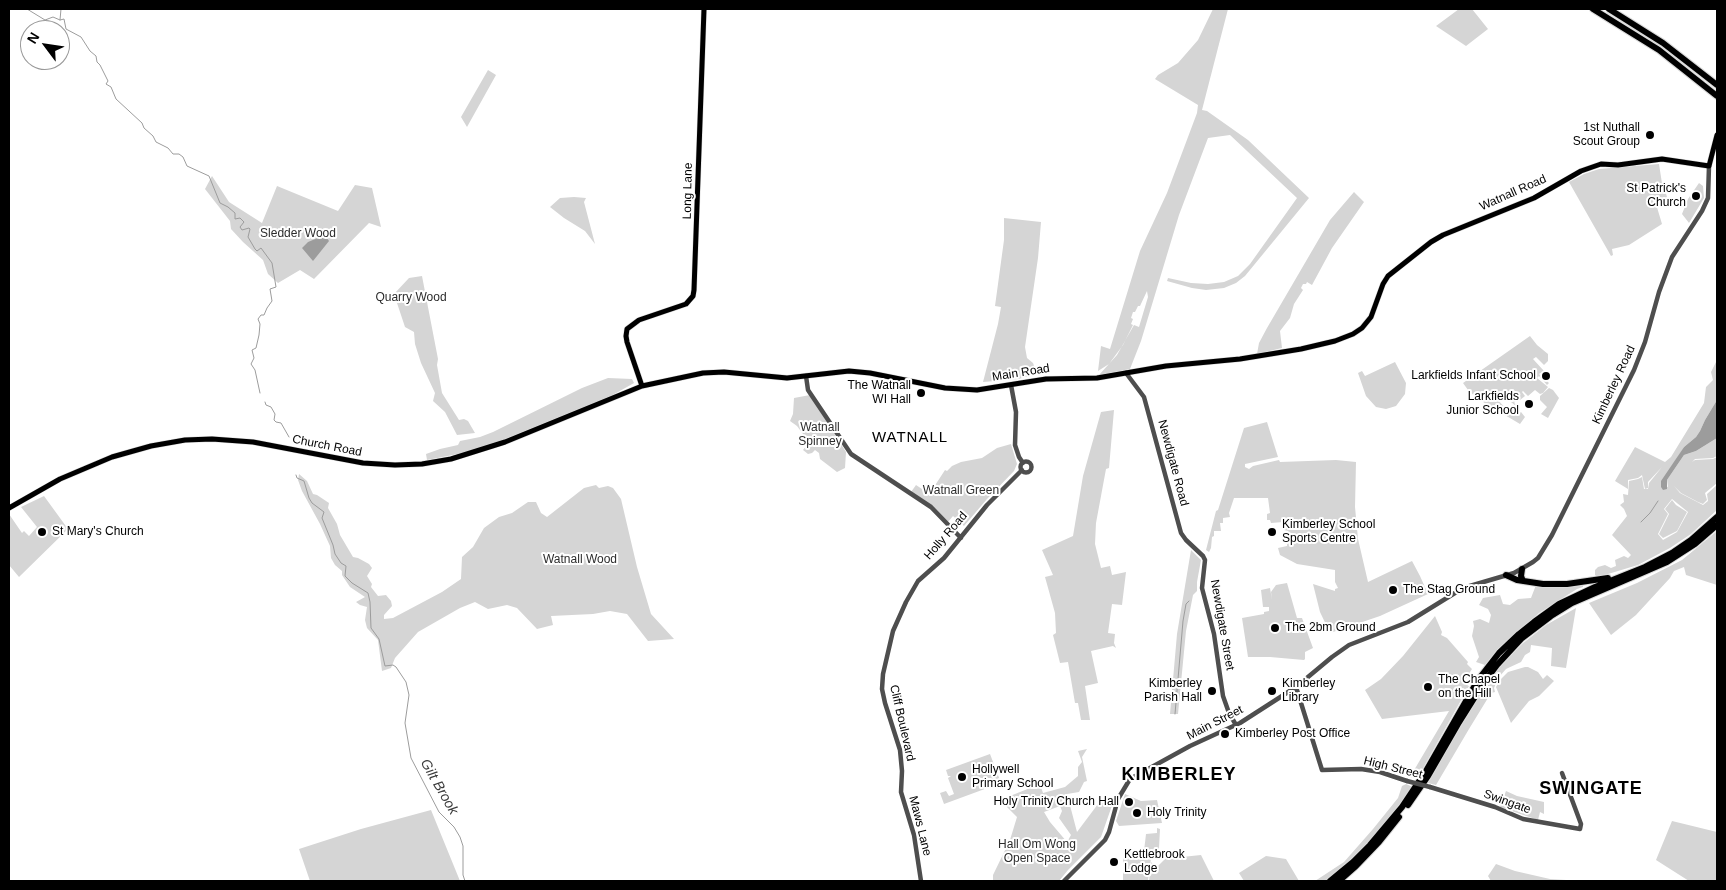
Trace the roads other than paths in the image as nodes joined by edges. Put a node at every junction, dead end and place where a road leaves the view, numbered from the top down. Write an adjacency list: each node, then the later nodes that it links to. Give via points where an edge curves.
1 (704, 9): 12 (main road, Long Lane, via 694,294 686,304 639,320 626,332)
2 (1593, 9): 5 (highway, via 1659,50)
3 (1608, 9): 4 (highway, via 1663,43)
4 (1717, 85)
5 (1717, 96)
6 (1717, 135): 7 (main road)
7 (1709, 166): 8 (main road, Watnall Road, via 1662,160 1601,164 1581,171 1534,198 1430,242 1388,276); 19 (street, Kimberley Road, via 1708,198 1672,257 1634,370)
8 (1379, 295): 9 (main road, Main Road, via 1366,325 1335,341 1267,356)
9 (1126, 373): 11 (main road, Main Road, via 1097,378 1046,378); 20 (street, Newdigate Road, via 1144,397 1181,533)
10 (806, 376): 11 (main road, Main Road, via 861,372 964,390); 12 (main road, Main Road, via 787,378 703,373); 18 (street, via 808,390 851,454 931,507)
11 (1011, 385): 13 (street, via 1017,421 1016,445)
12 (642, 386): 15 (main road, Church Road, via 505,442 451,459 422,464 363,463 254,442 185,440 112,457 60,479)
13 (1023, 463): 14 (street); 14 (street, via 1028,462 1031,467 1028,472)
14 (1022, 470): 18 (street, Holly Road, via 984,508)
15 (9, 508)
16 (1717, 517): 22 (highway, via 1682,546)
17 (1717, 525): 34 (highway, via 1666,562 1566,607 1517,643 1479,689 1428,776 1385,836)
18 (961, 538): 25 (street, Holly Road, via 918,581 909,595 894,628)
19 (1542, 554): 21 (street, Main Street)
20 (1203, 556): 27 (street, Newdigate Street, via 1202,588 1214,634 1223,692)
21 (1522, 569): 23 (street, Main Street); 24 (highway)
22 (1635, 571): 24 (highway, via 1567,584); 33 (highway, via 1559,604 1504,648 1478,680 1402,807 1370,845)
23 (1506, 575): 24 (highway); 26 (street, Main Street, via 1463,588 1408,622 1349,645)
24 (1523, 580)
25 (883, 674): 29 (street, Cliff Boulevard, via 883,696 900,750)
26 (1296, 687): 27 (street, Main Street); 30 (street, High Street, bridge, via 1322,770 1361,769)
27 (1236, 725): 32 (street, Main Street, via 1190,746 1127,782 1118,798 1105,840)
28 (1562, 773): 30 (street, Swingate, via 1581,824 1580,830 1523,819)
29 (901, 776): 31 (street, Maws Lane, via 901,792 914,835)
30 (1430, 787)
31 (921, 881)
32 (1064, 881)
33 (1330, 881)
34 (1339, 881)

